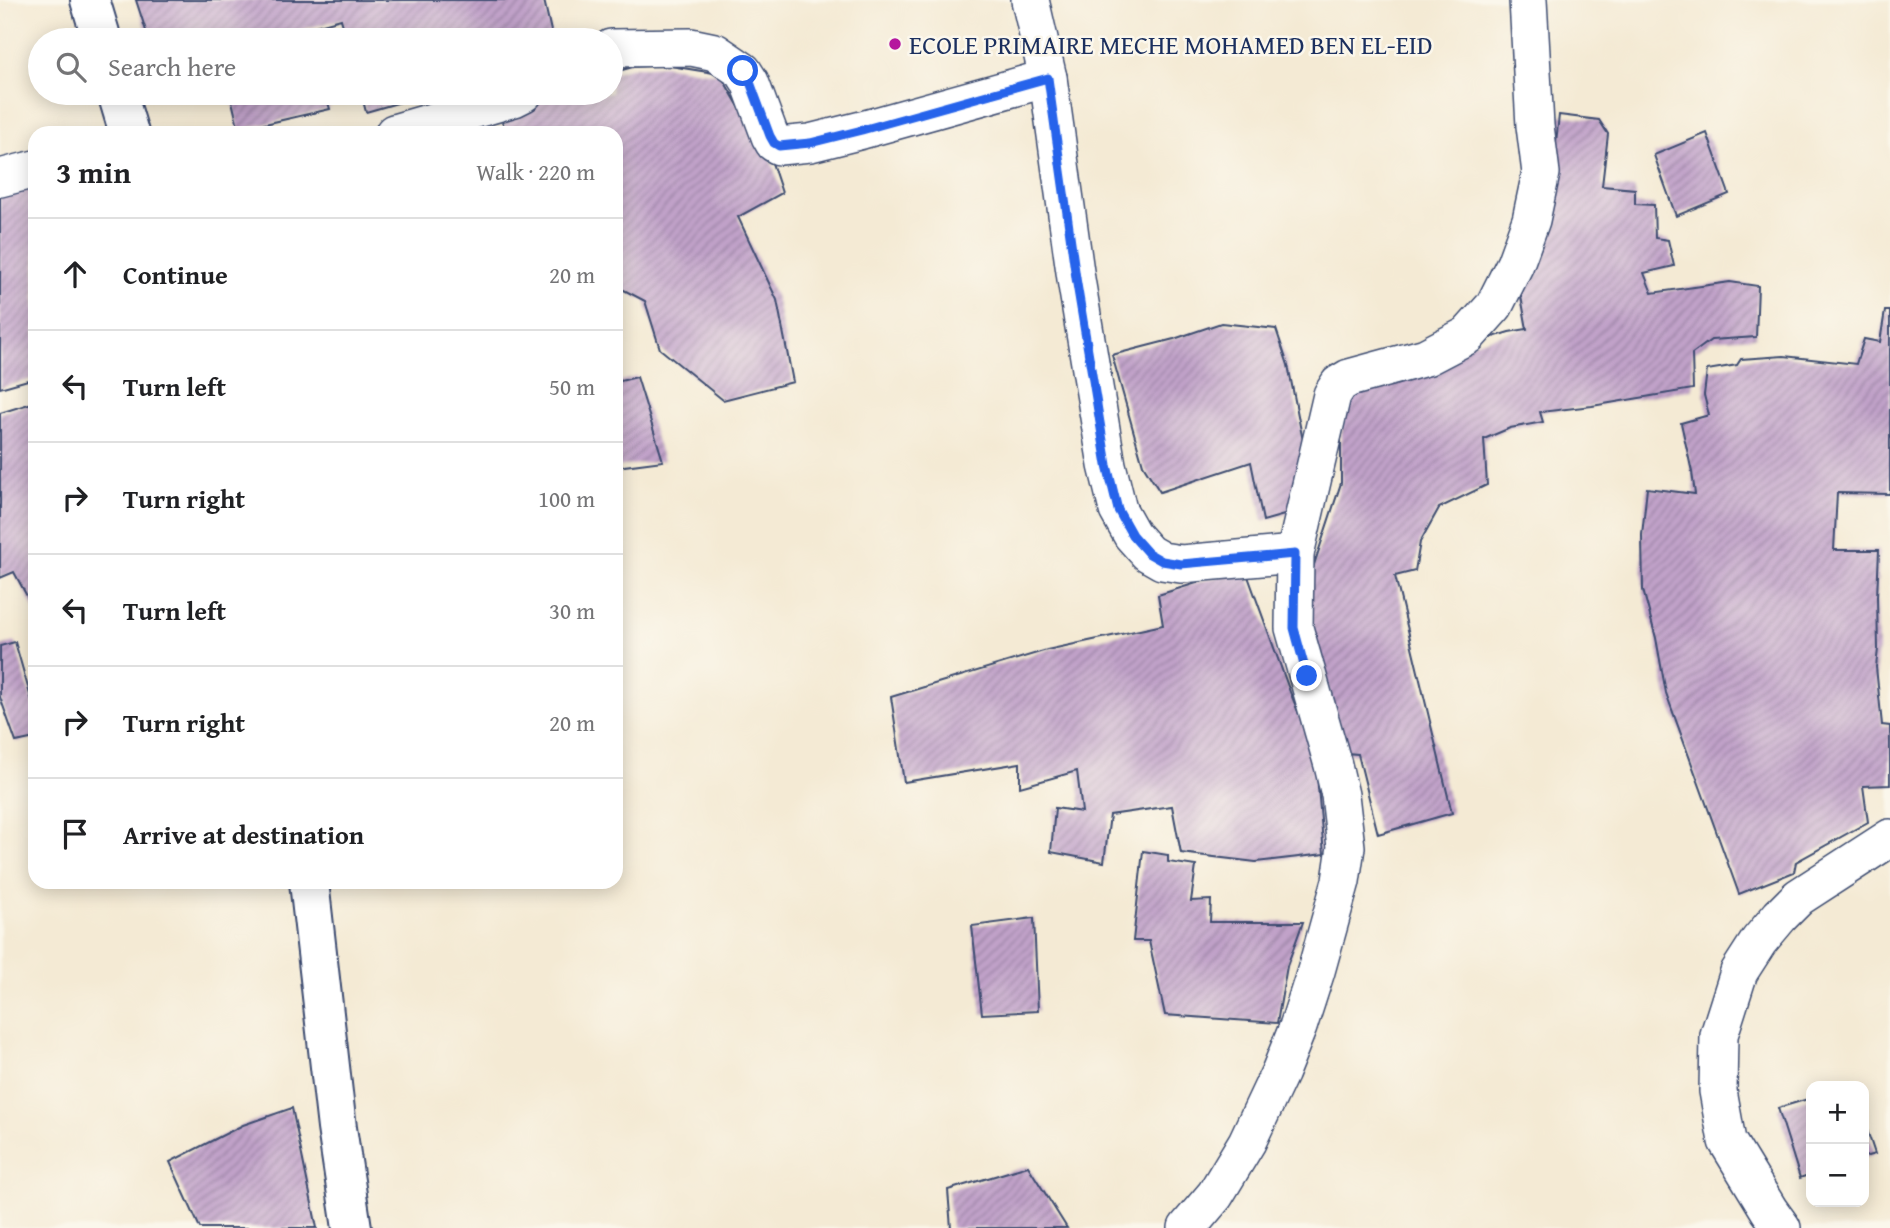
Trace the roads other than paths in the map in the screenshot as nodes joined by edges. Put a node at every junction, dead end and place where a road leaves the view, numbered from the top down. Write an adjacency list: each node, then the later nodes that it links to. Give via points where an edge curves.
1 (90, 0): 4 (main road)
2 (1030, 0): 6 (street)
3 (1528, 0): 13 (street, via 1541,173 1515,264 1494,306 1468,335 1426,357 1339,384 1332,395)
4 (98, 28)
5 (623, 48): 6 (street, via 691,47 715,52 743,71 770,136 779,146 862,130)
6 (1048, 78): 13 (street, via 1076,278 1118,510 1132,535 1162,561 1181,564)
7 (121, 105): 9 (main road)
8 (491, 105): 10 (street)
9 (128, 126)
10 (418, 126)
11 (28, 171): 12 (street)
12 (0, 178)
13 (1295, 554): 17 (street, via 1294,628 1340,795 1346,847 1341,881 1316,971 1280,1072 1247,1142 1215,1195)
14 (1890, 838): 18 (street, via 1799,897 1780,916 1739,972 1719,1035 1718,1091 1727,1141)
15 (310, 889): 16 (main road)
16 (352, 1228)
17 (1187, 1228)
18 (1782, 1228)

